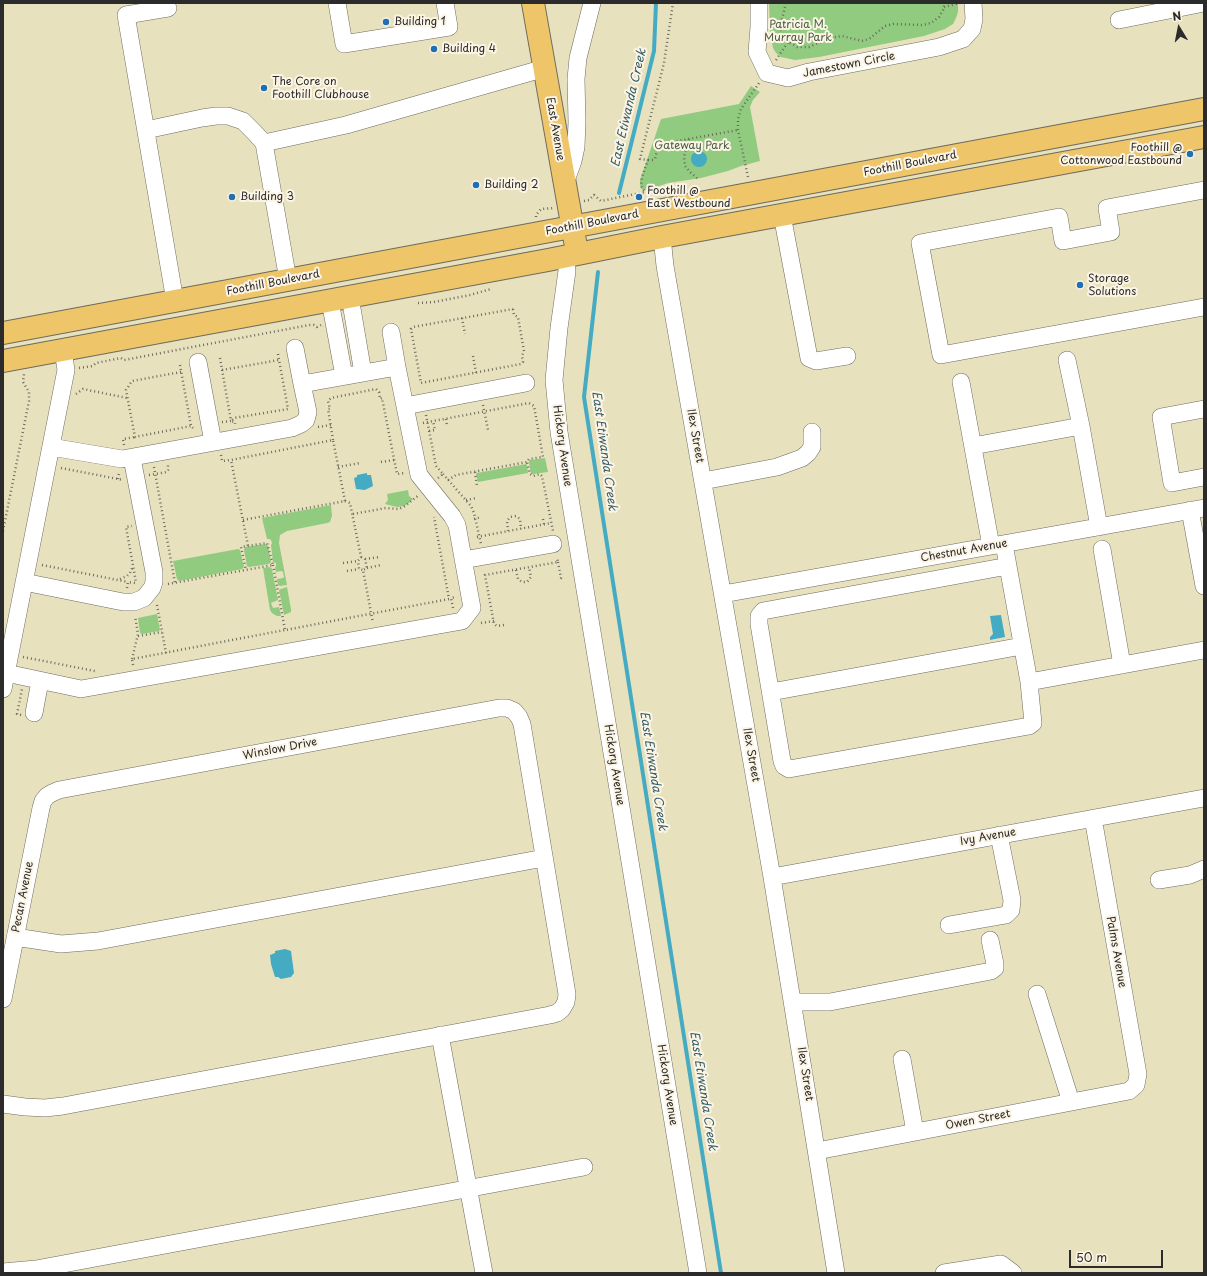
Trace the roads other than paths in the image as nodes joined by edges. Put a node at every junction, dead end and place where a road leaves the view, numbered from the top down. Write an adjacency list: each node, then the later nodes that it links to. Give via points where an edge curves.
1 (337, 3): 2 (street, via 344,44 449,27)
2 (445, 3)
3 (533, 3): 10 (main road, East Avenue)
4 (592, 3): 15 (street, via 578,58 576,147)
5 (759, 3): 6 (street, Jamestown Circle, via 757,52 767,73 788,78 939,47 963,39 972,29)
6 (973, 3)
7 (1204, 3): 9 (street)
8 (168, 8): 12 (street, via 126,15)
9 (1119, 20)
10 (545, 68): 14 (street, via 346,125); 15 (main road, East Avenue)
11 (1204, 109): 18 (main road, Foothill Boulevard)
12 (146, 130): 14 (street, via 202,118 228,116 243,121); 23 (street)
13 (1204, 137): 17 (main road)
14 (264, 143): 21 (street)
15 (565, 183): 18 (main road, East Avenue)
16 (1204, 190): 24 (street, via 1107,208 1111,232 1063,241 1059,217 920,243 941,355)
17 (782, 215): 19 (main road); 28 (street, via 809,358 816,361)
18 (572, 227): 20 (main road, East Avenue); 21 (main road, Foothill Boulevard)
19 (662, 237): 20 (main road); 48 (street, Ilex Street)
20 (572, 255): 22 (main road); 92 (street, Hickory Avenue, via 567,271 554,380 559,432)
21 (288, 280): 23 (main road, Foothill Boulevard)
22 (340, 299): 29 (main road); 34 (street); 35 (street, via 336,334)
23 (175, 301): 26 (main road, Foothill Boulevard)
24 (1204, 307)
25 (391, 332): 33 (street)
26 (3, 334)
27 (295, 348): 38 (street)
28 (847, 356)
29 (65, 360): 31 (main road); 45 (street, via 67,392)
30 (1067, 360): 41 (street)
31 (3, 361)
32 (198, 362): 43 (street)
33 (397, 367): 34 (street); 39 (street)
34 (364, 373): 35 (street)
35 (340, 377): 38 (street)
36 (961, 382): 44 (street)
37 (526, 383): 39 (street)
38 (302, 384): 43 (street, via 308,412 306,420 301,424 292,428)
39 (405, 406): 54 (street, via 419,475 457,525)
40 (1204, 409): 47 (street, via 1161,417 1172,483)
41 (1080, 426): 44 (street); 50 (street)
42 (812, 432): 48 (street, via 812,447 802,458 777,467)
43 (213, 442): 46 (street)
44 (973, 446): 52 (street)
45 (51, 447): 46 (street); 56 (street)
46 (126, 459): 56 (street, via 154,572 152,588 144,598 134,602 123,602)
47 (1204, 477)
48 (703, 481): 58 (street, Ilex Street)
49 (1197, 509): 50 (street, Chestnut Avenue); 57 (street)
50 (1099, 527): 52 (street, Chestnut Avenue)
51 (555, 543): 54 (street)
52 (998, 545): 55 (street); 58 (street, Chestnut Avenue)
53 (1102, 548): 61 (street)
54 (463, 560): 63 (street, via 472,608 462,621 81,689)
55 (1008, 566): 59 (street); 65 (street, via 763,611 759,616 759,624)
56 (24, 582): 62 (street)
57 (1204, 586)
58 (723, 594): 73 (street, Ilex Street)
59 (1022, 646): 64 (street); 65 (street)
60 (1204, 650): 61 (street)
61 (1122, 665): 64 (street)
62 (5, 681): 63 (street)
63 (40, 681): 66 (street)
64 (1029, 682): 65 (street, via 1033,723 1029,726 788,769 782,761)
65 (771, 692)
66 (34, 713)
67 (47, 796): 71 (street, Winslow Drive, via 59,790 507,708 514,711 522,724); 76 (street, Pecan Avenue, via 41,808)
68 (1204, 798): 69 (street, Ivy Avenue)
69 (1093, 818): 70 (street, Ivy Avenue); 83 (street, Palms Avenue, via 1138,1074)
70 (999, 835): 73 (street, Ivy Avenue); 75 (street, via 1012,900 1011,910 1006,915)
71 (544, 858): 76 (street, via 98,941 61,944); 81 (street, via 567,994 562,1009 550,1015)
72 (1204, 869): 74 (street, via 1190,875)
73 (772, 877): 80 (street, Ilex Street)
74 (1159, 880)
75 (949, 925)
76 (15, 937): 79 (street, Pecan Avenue)
77 (990, 940): 80 (street, via 995,964 991,971 830,1002)
78 (1037, 994): 84 (street)
79 (3, 999)
80 (793, 1002): 87 (street, Ilex Street)
81 (440, 1036): 85 (street, via 63,1106 45,1108); 89 (street)
82 (902, 1059): 86 (street)
83 (1136, 1085): 84 (street, Owen Street, via 1129,1091)
84 (1071, 1102): 86 (street, Owen Street)
85 (3, 1104)
86 (915, 1132): 87 (street, Owen Street)
87 (817, 1151): 93 (street, Ilex Street)
88 (584, 1167): 89 (street)
89 (468, 1189): 90 (street, via 36,1269); 91 (street)
90 (3, 1272)
91 (484, 1273)
92 (698, 1273)
93 (836, 1273)
94 (944, 1273): 95 (street, via 1001,1264)
95 (1013, 1273)

